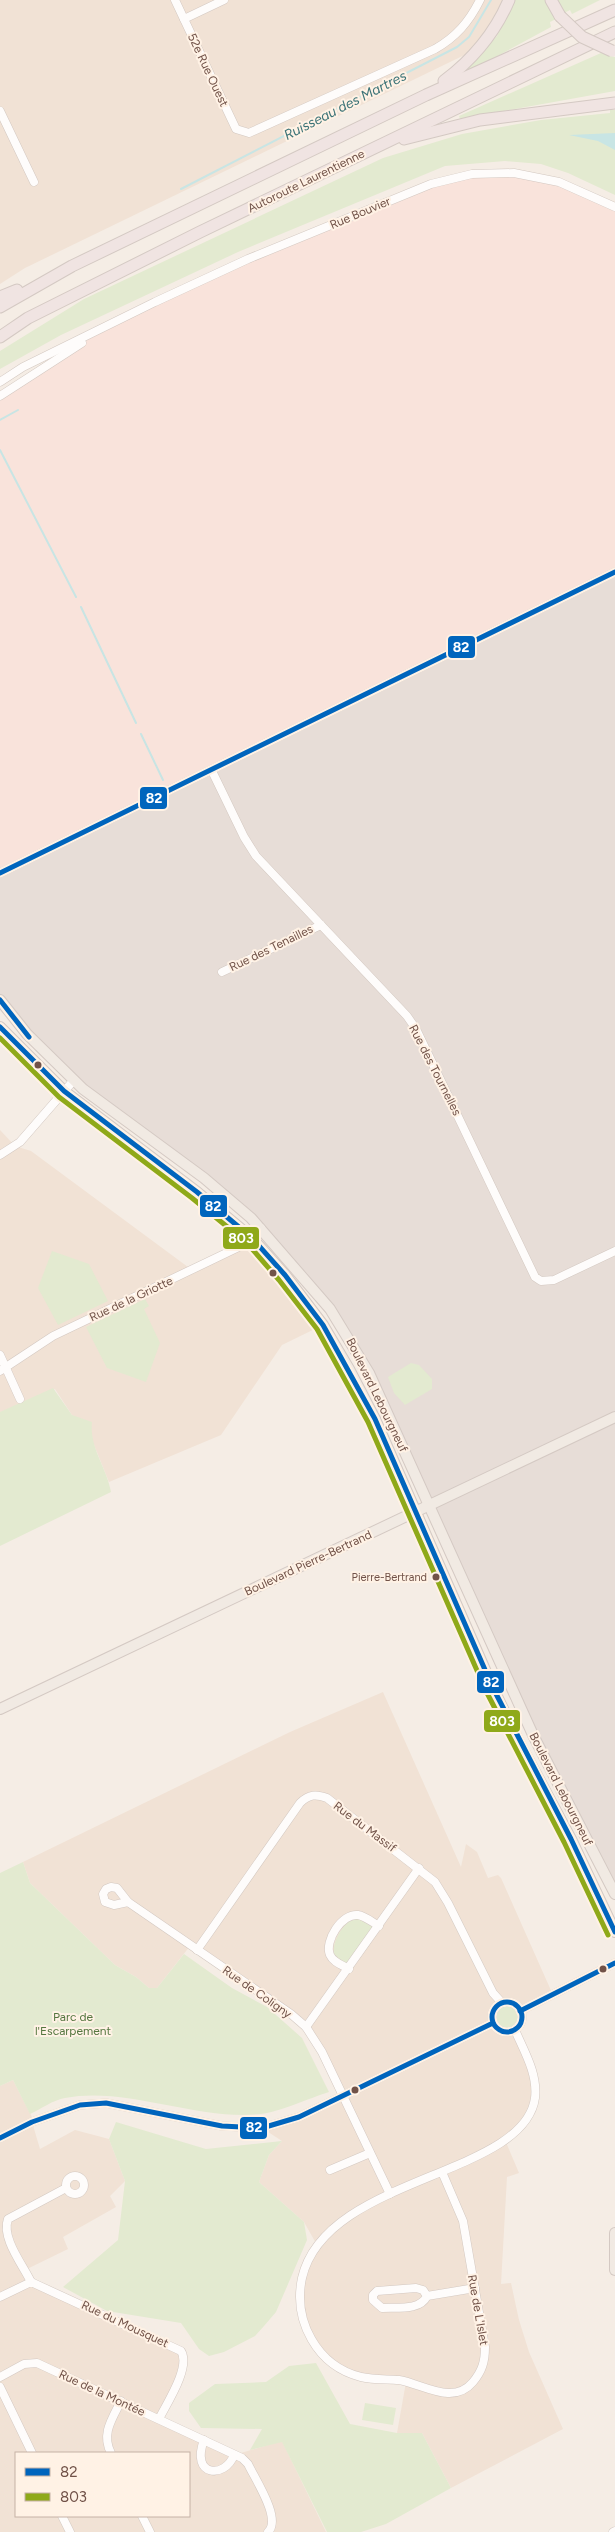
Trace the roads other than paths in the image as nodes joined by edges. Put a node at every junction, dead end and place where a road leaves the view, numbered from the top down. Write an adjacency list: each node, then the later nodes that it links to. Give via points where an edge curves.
1 (175, 0): 8 (street, 52e Rue Ouest)
2 (224, 0): 8 (street)
3 (480, 0): 8 (street, 52e Rue Ouest, via 452,40 248,133 236,129)
4 (509, 0): 12 (highway, via 493,31 479,48 457,72)
5 (551, 0): 11 (highway, bridge, via 560,16 582,37)
6 (615, 4): 10 (highway)
7 (615, 10): 10 (highway, Autoroute Laurentienne)
8 (184, 19)
9 (615, 32): 17 (highway, Autoroute Laurentienne)
10 (555, 36): 12 (highway, Autoroute Laurentienne)
11 (614, 52)
12 (426, 95): 20 (highway, Autoroute Laurentienne)
13 (615, 95): 15 (highway)
14 (615, 103): 15 (highway)
15 (570, 108): 17 (highway, via 480,120)
16 (0, 111): 18 (street)
17 (378, 146): 24 (highway, Autoroute Laurentienne, via 28,318)
18 (34, 182)
19 (615, 207): 23 (street, Rue Bouvier, via 559,182 514,173 464,176 431,184 248,259)
20 (72, 266): 21 (highway); 22 (highway, Autoroute Laurentienne)
21 (0, 297)
22 (0, 307)
23 (115, 322): 25 (street, Rue Bouvier, via 23,367); 26 (street, Rue Bouvier)
24 (0, 337)
25 (0, 382)
26 (0, 396)
27 (615, 572): 28 (street)
28 (212, 770): 29 (street); 30 (street, Rue des Tournelles, via 250,847)
29 (0, 873)
30 (320, 925): 31 (street, Rue des Tenailles); 39 (street, Rue des Tournelles, via 408,1016 416,1029 534,1277 542,1281 554,1280)
31 (222, 972)
32 (0, 1000): 34 (main road, Boulevard Lebourgneuf, via 27,1034)
33 (0, 1026): 35 (main road, Boulevard Lebourgneuf)
34 (74, 1080): 35 (street); 37 (main road, Boulevard Lebourgneuf, via 204,1178)
35 (64, 1091): 36 (street, via 20,1142); 38 (main road, Boulevard Lebourgneuf)
36 (0, 1155)
37 (261, 1228): 38 (street, Rue de la Griotte); 44 (main road, Boulevard Lebourgneuf, via 312,1285 346,1332)
38 (252, 1238): 41 (street, Rue de la Griotte, via 53,1336); 45 (main road, Boulevard Lebourgneuf, via 308,1305 345,1362 375,1419)
39 (615, 1251)
40 (0, 1355): 41 (street)
41 (3, 1370): 42 (street)
42 (20, 1399)
43 (615, 1417): 44 (main road, Boulevard Pierre-Bertrand)
44 (429, 1507): 45 (main road, Boulevard Pierre-Bertrand); 48 (main road, Boulevard Lebourgneuf, via 529,1727)
45 (415, 1513): 46 (main road, Boulevard Pierre-Bertrand); 51 (main road, Boulevard Lebourgneuf, via 501,1706 571,1839)
46 (0, 1709)
47 (419, 1868): 50 (street); 52 (street, Rue du Massif, via 327,1798 319,1795 306,1797); 55 (street, Rue du Massif, via 435,1882 448,1903 493,1993)
48 (615, 1894)
49 (128, 1902): 52 (street, Rue de Coligny)
50 (379, 1926): 54 (street); 54 (street, via 357,1915 347,1917 336,1928 329,1942 330,1954 333,1960)
51 (615, 1932)
52 (196, 1950): 58 (street, Rue de Coligny)
53 (615, 1963): 56 (street)
54 (348, 1969): 58 (street)
55 (502, 2003): 56 (street, via 514,2004); 57 (street, via 494,2011)
56 (520, 2011): 59 (street, via 521,2022)
57 (493, 2023): 59 (street, via 501,2031); 60 (street)
58 (306, 2027): 60 (street, Rue de Coligny)
59 (515, 2030): 64 (street, Rue de L'Islet, via 535,2082 535,2099 530,2114 501,2143)
60 (344, 2096): 61 (street, via 299,2117 262,2128 222,2126 113,2104 80,2105 32,2122); 62 (street, Rue de Coligny)
61 (0, 2138)
62 (370, 2153): 63 (street); 66 (street, Rue de Coligny)
63 (330, 2170)
64 (442, 2172): 66 (street, Rue de L'Islet); 70 (street, Rue de L'Islet, via 463,2221)
65 (66, 2188): 69 (street, via 8,2219 5,2229)
66 (390, 2194): 70 (street, Rue de L'Islet, via 329,2230 309,2260 303,2277 300,2311 313,2345 342,2369 360,2377 399,2380 448,2394 460,2391 470,2385 485,2361)
67 (615, 2233): 68 (main road)
68 (615, 2270)
69 (31, 2282): 72 (street); 76 (street, Rue du Mousquet, via 181,2351 183,2370)
70 (474, 2288): 71 (street)
71 (427, 2296): 71 (street, via 416,2288 384,2289 377,2291 373,2300 382,2308 417,2306 424,2303)
72 (0, 2297)
73 (0, 2377): 75 (street, Rue de la Montée, via 24,2364 37,2363)
74 (0, 2387): 78 (street)
75 (121, 2401): 76 (street, Rue de la Montée); 79 (street, via 107,2431)
76 (159, 2419): 77 (street, Rue de la Montée)
77 (204, 2440): 80 (street, Rue de la Montée); 80 (street, via 199,2458 207,2470 217,2471)
78 (32, 2452)
79 (110, 2452)
80 (234, 2455): 83 (street, Rue de la Montée, via 248,2464 273,2515)
81 (62, 2517): 84 (street)
82 (142, 2517): 85 (street)
83 (270, 2529)
84 (70, 2532)
85 (150, 2532)

